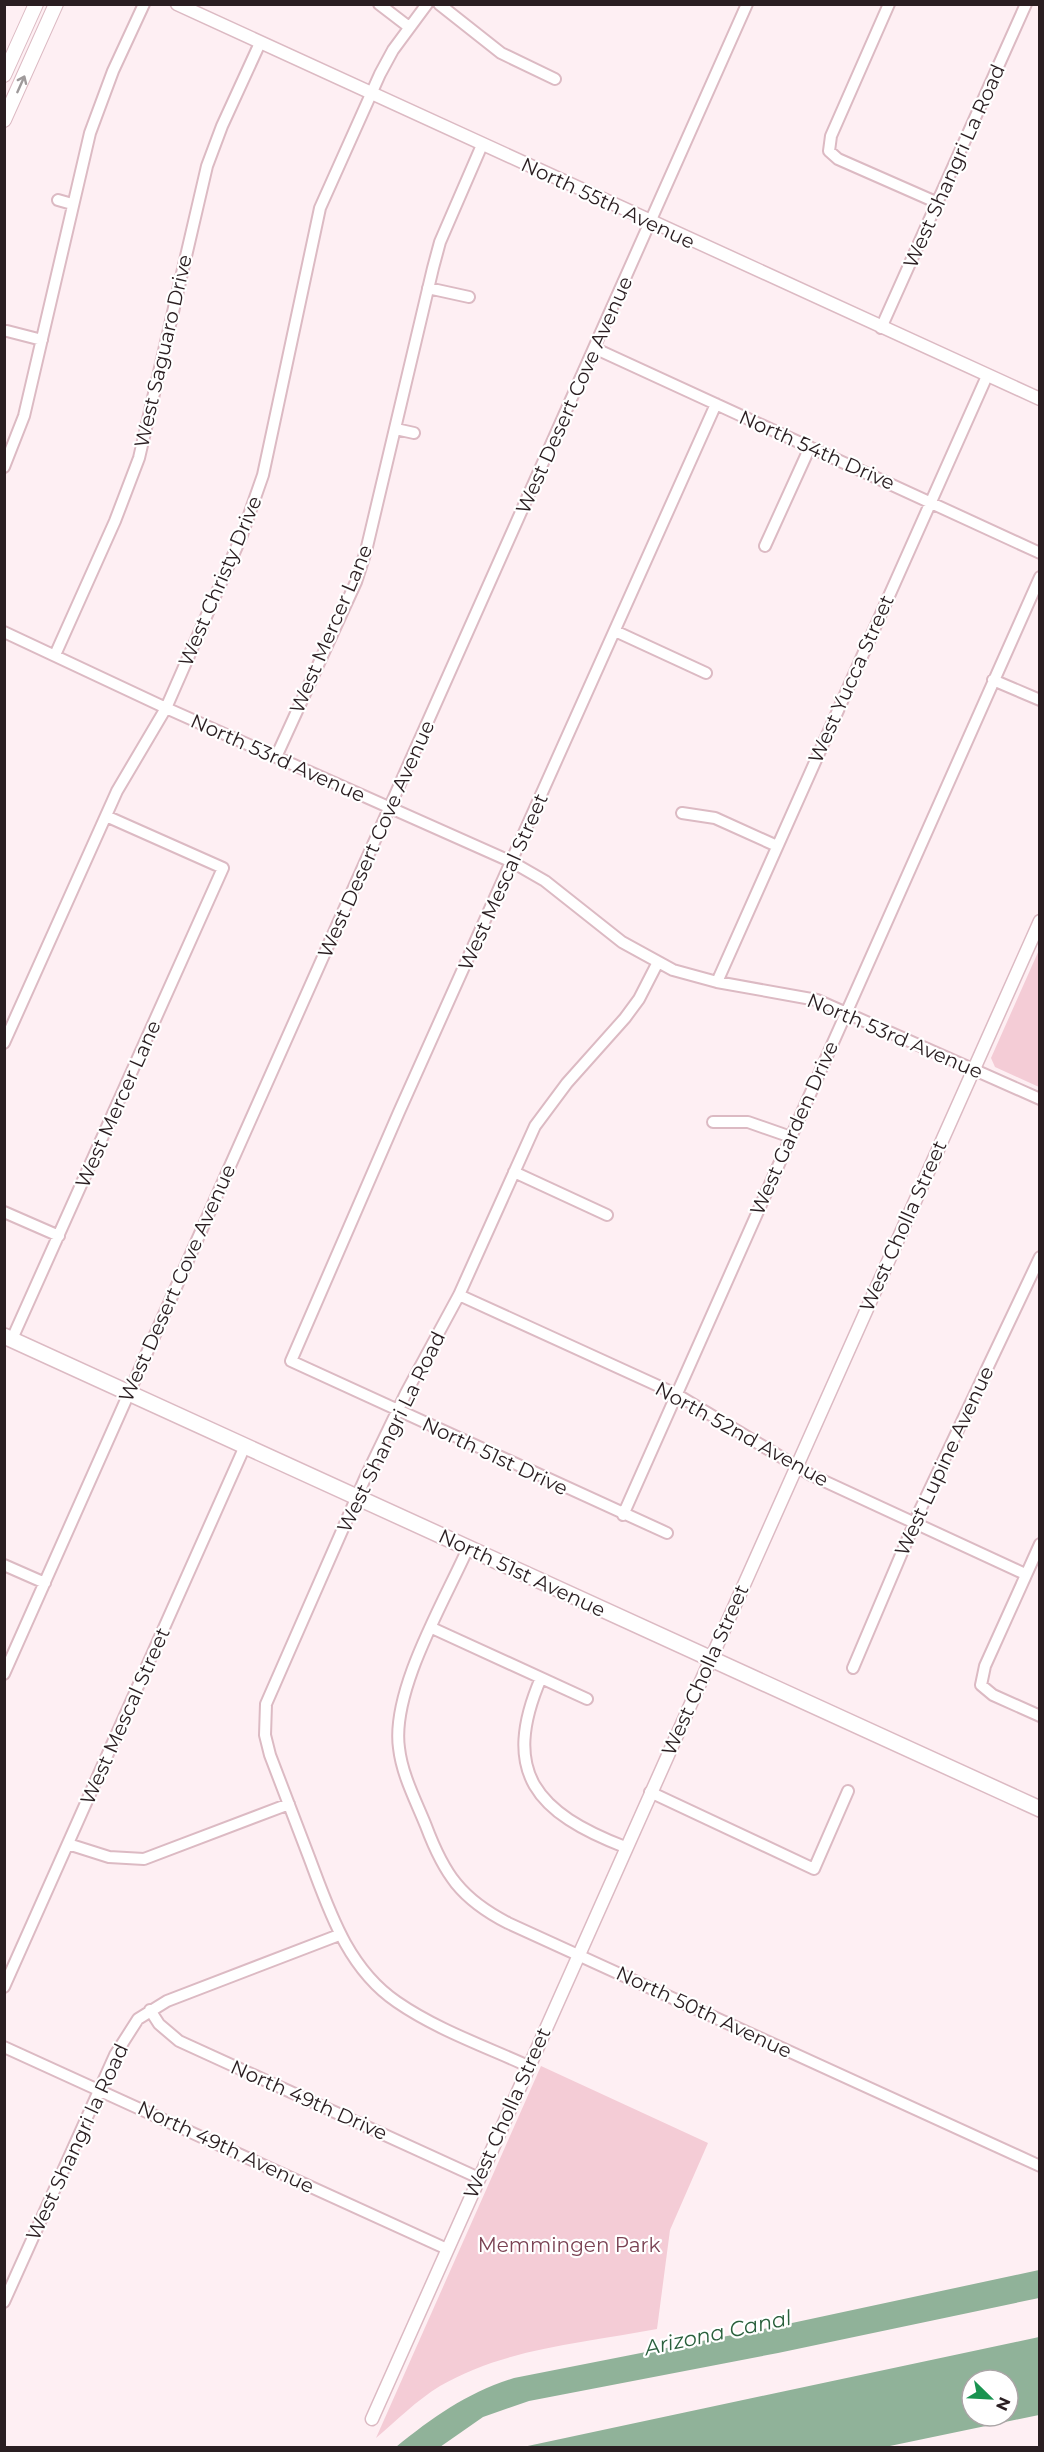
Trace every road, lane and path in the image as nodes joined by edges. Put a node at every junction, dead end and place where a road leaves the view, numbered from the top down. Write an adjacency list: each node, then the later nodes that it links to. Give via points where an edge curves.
1 (36, 4): 13 (main road)
2 (56, 4): 16 (main road, one-way to 2)
3 (144, 4): 20 (street, via 100,103)
4 (177, 4): 12 (street, North 55th Avenue)
5 (379, 4): 11 (street)
6 (427, 4): 11 (street, West Christy Drive)
7 (440, 4): 14 (street, via 501,53)
8 (747, 4): 21 (street, West Desert Cove Avenue)
9 (890, 4): 19 (street, via 831,136 829,151 838,159)
10 (1026, 4): 19 (street, West Shangri La Road)
11 (409, 27): 15 (street, West Christy Drive)
12 (260, 42): 15 (street, North 55th Avenue); 41 (street, West Saguaro Drive, via 207,166 146,432 131,481)
13 (4, 75)
14 (555, 79)
15 (371, 94): 17 (street, North 55th Avenue); 45 (street, West Christy Drive, via 320,208 263,476 231,564)
16 (4, 120)
17 (482, 145): 21 (street, North 55th Avenue); 22 (street, West Mercer Lane, via 440,242)
18 (58, 200): 20 (street)
19 (938, 203): 24 (street, West Shangri La Road)
20 (72, 204): 26 (street)
21 (651, 223): 24 (street, North 55th Avenue); 27 (street, West Desert Cove Avenue)
22 (428, 288): 23 (street); 31 (street, West Mercer Lane)
23 (469, 297)
24 (881, 328): 28 (street, North 55th Avenue)
25 (7, 331): 26 (street)
26 (42, 339): 34 (street, via 24,416)
27 (594, 348): 30 (street, North 54th Drive); 47 (street, West Desert Cove Avenue)
28 (987, 376): 29 (street, North 55th Avenue); 35 (street, West Yucca Street)
29 (1040, 399)
30 (716, 404): 33 (street, North 54th Drive); 39 (street, West Mescal Street)
31 (396, 429): 32 (street); 46 (street, West Mercer Lane, via 356,582)
32 (414, 433)
33 (810, 447): 35 (street, North 54th Drive); 36 (street)
34 (4, 467)
35 (930, 501): 37 (street, North 54th Drive); 50 (street, West Yucca Street)
36 (765, 546)
37 (1040, 553)
38 (1040, 577): 43 (street, West Garden Drive)
39 (615, 631): 42 (street); 51 (street, West Mescal Street)
40 (4, 632): 41 (street, North 53rd Avenue)
41 (55, 655): 45 (street, North 53rd Avenue)
42 (706, 673)
43 (993, 680): 44 (street); 55 (street, West Garden Drive)
44 (1040, 700)
45 (166, 708): 46 (street, North 53rd Avenue); 49 (street, West Christy Drive)
46 (276, 757): 47 (street, North 53rd Avenue)
47 (389, 809): 51 (street, North 53rd Avenue); 69 (street, West Desert Cove Avenue)
48 (682, 813): 50 (street, via 715,818)
49 (106, 816): 56 (street, West Christy Drive); 64 (street, West Mercer Lane, via 223,868)
50 (777, 846): 54 (street, West Yucca Street)
51 (512, 862): 53 (street, North 53rd Avenue, via 546,881 622,942); 68 (street, West Mescal Street)
52 (1040, 921): 57 (street, West Cholla Street)
53 (658, 962): 54 (street, North 53rd Avenue); 61 (street, West Shangri La Road, via 625,1018 535,1126)
54 (717, 982): 55 (street, North 53rd Avenue, via 789,993)
55 (845, 1011): 57 (street, North 53rd Avenue); 60 (street, West Garden Drive)
56 (4, 1043)
57 (973, 1069): 58 (street, North 53rd Avenue); 73 (street, West Cholla Street)
58 (1040, 1099)
59 (713, 1122): 60 (street, via 748,1122)
60 (791, 1137): 70 (street, West Garden Drive)
61 (514, 1172): 63 (street); 66 (street, West Shangri La Road)
62 (4, 1212): 64 (street)
63 (607, 1215)
64 (59, 1236): 67 (street, West Mercer Lane)
65 (1040, 1257): 76 (street, West Lupine Avenue)
66 (459, 1295): 70 (street, North 52nd Avenue); 71 (street, West Shangri La Road)
67 (8, 1338): 69 (main road, North 51st Avenue)
68 (291, 1361): 71 (street, North 51st Drive)
69 (129, 1392): 72 (main road, North 51st Avenue); 82 (street, West Desert Cove Avenue)
70 (676, 1394): 73 (street, North 52nd Avenue); 75 (street, West Garden Drive)
71 (397, 1411): 74 (street, West Shangri La Road); 75 (street, North 51st Drive)
72 (245, 1446): 74 (main road, North 51st Avenue); 94 (street, West Mescal Street)
73 (795, 1467): 76 (street, North 52nd Avenue); 84 (street, West Cholla Street)
74 (357, 1496): 79 (main road, North 51st Avenue); 92 (street, West Shangri La Road, via 266,1704 265,1736)
75 (623, 1515): 77 (street, North 51st Drive)
76 (914, 1523): 81 (street, North 52nd Avenue); 85 (street, West Lupine Avenue)
77 (667, 1533)
78 (1040, 1544): 81 (street)
79 (468, 1548): 83 (street); 84 (main road, North 51st Avenue)
80 (4, 1565): 82 (street)
81 (1025, 1574): 89 (street, via 985,1666 981,1685 993,1695)
82 (45, 1583): 86 (street, West Desert Cove Avenue)
83 (432, 1628): 87 (street); 97 (street, North 50th Avenue, via 401,1698 397,1727 404,1770 442,1867 468,1898 486,1912)
84 (710, 1659): 91 (street, West Cholla Street); 93 (main road, North 51st Avenue)
85 (853, 1668)
86 (4, 1674)
87 (541, 1678): 88 (street); 95 (street, via 525,1726 528,1765 537,1790 564,1818)
88 (587, 1699)
89 (1040, 1716)
90 (848, 1791): 91 (street, via 814,1869)
91 (650, 1792): 95 (street, West Cholla Street)
92 (289, 1804): 94 (street, via 144,1859 109,1857); 96 (street, West Shangri La Road)
93 (1040, 1809)
94 (68, 1844): 98 (street, West Mescal Street)
95 (625, 1847): 97 (street, West Cholla Street)
96 (339, 1935): 99 (street, West Shangri la Road); 101 (street, West Shangri La Road, via 361,1967 396,2001 422,2018)
97 (578, 1955): 101 (street, West Cholla Street); 103 (street, North 50th Avenue)
98 (4, 1987)
99 (150, 2010): 102 (street, West Shangri la Road, via 125,2036); 104 (street, North 49th Drive, via 179,2041)
100 (4, 2047): 102 (street, North 49th Avenue)
101 (528, 2066): 104 (street, West Cholla Street)
102 (99, 2089): 105 (street, North 49th Avenue); 106 (street, West Shangri la Road)
103 (1040, 2166)
104 (478, 2178): 105 (street, West Cholla Street)
105 (447, 2249): 107 (street, West Cholla Street)
106 (4, 2302)
107 (372, 2419)

